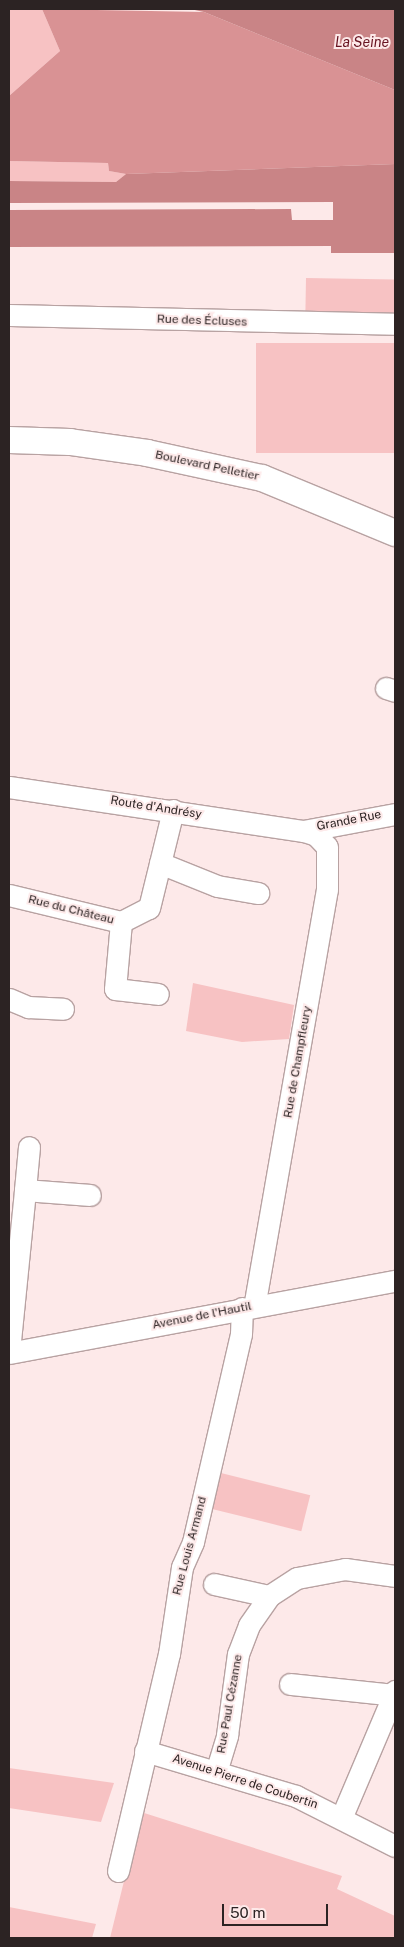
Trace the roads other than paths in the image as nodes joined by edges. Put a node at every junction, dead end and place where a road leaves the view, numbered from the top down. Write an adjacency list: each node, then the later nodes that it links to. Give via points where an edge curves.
1 (9, 315): 2 (street, Rue des Écluses)
2 (395, 324)
3 (9, 440): 5 (main road, Boulevard Pelletier, via 137,452 262,478)
4 (9, 453): 6 (main road, Boulevard Pelletier, via 69,452 199,470 315,505)
5 (395, 533)
6 (395, 542)
7 (9, 787): 8 (street, Route d'Andrésy)
8 (173, 810): 11 (street, Route d'Andrésy); 13 (street, Rue du Château)
9 (395, 814): 10 (street, Grande Rue)
10 (342, 824): 11 (street, Grande Rue); 12 (street, Rue de Champfleury, via 334,834)
11 (304, 831): 12 (street, via 323,842)
12 (330, 860): 25 (street, Rue de Champfleury, via 301,1052)
13 (160, 863): 14 (street, via 217,886); 16 (street, Rue du Château, via 149,908)
14 (258, 893)
15 (9, 895): 16 (street, Rue du Château)
16 (121, 922): 17 (street, via 115,989)
17 (158, 994)
18 (9, 999): 19 (street, via 28,1007)
19 (63, 1009)
20 (29, 1147): 21 (street)
21 (25, 1190): 22 (street); 23 (street)
22 (90, 1195)
23 (13, 1276): 26 (street)
24 (395, 1281): 25 (street, Avenue de l'Hautil)
25 (248, 1306): 26 (street, Avenue de l'Hautil); 32 (street, Rue Louis Armand, via 193,1542 182,1567 169,1654)
26 (9, 1352)
27 (395, 1576): 29 (street, Rue Paul Cézanne, via 346,1569 297,1578)
28 (214, 1584): 29 (street)
29 (269, 1596): 33 (street, Rue Paul Cézanne, via 249,1625 238,1654 227,1735)
30 (290, 1684): 31 (street)
31 (395, 1693): 34 (street)
32 (145, 1751): 33 (street, Avenue Pierre de Coubertin); 36 (street, Rue Louis Armand)
33 (216, 1772): 34 (street, Avenue Pierre de Coubertin, via 296,1796)
34 (342, 1816): 35 (street, Avenue Pierre de Coubertin)
35 (395, 1846)
36 (118, 1871)

